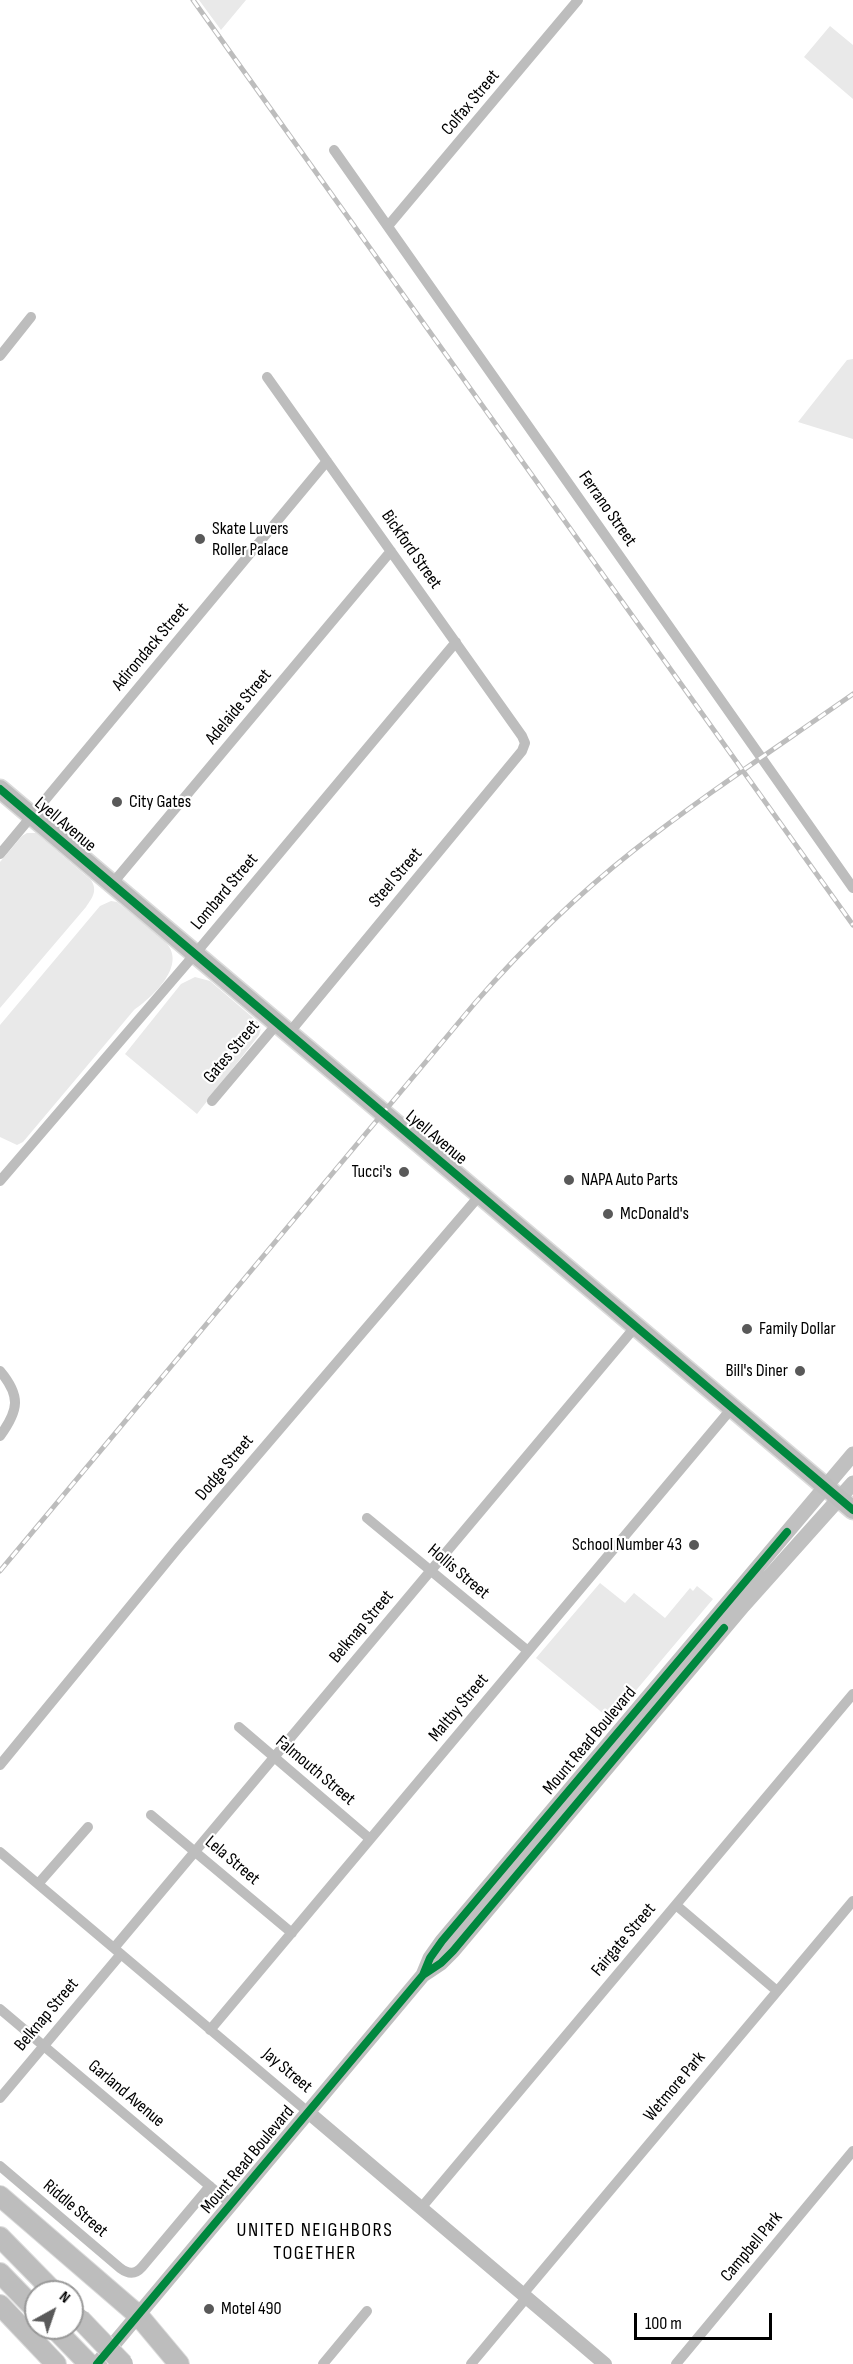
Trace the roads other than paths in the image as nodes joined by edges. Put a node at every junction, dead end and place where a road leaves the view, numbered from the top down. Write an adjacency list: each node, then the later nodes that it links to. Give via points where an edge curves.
1 (578, 0): 3 (street, Colfax Street)
2 (334, 150): 3 (street, Ferrano Street)
3 (388, 226): 15 (street, Ferrano Street)
4 (31, 318): 5 (street)
5 (0, 356)
6 (267, 377): 7 (street, Bickford Street)
7 (327, 461): 8 (street, Bickford Street); 12 (street, Adirondack Street)
8 (391, 551): 9 (street, Bickford Street); 14 (street, Adelaide Street)
9 (456, 642): 10 (street, Bickford Street); 16 (street, Lombard Street)
10 (525, 743): 17 (street, Steel Street)
11 (0, 789): 12 (main road, Lyell Avenue)
12 (32, 816): 13 (street, Adirondack Street); 14 (main road, Lyell Avenue)
13 (0, 854)
14 (112, 884): 16 (main road, Lyell Avenue)
15 (853, 888)
16 (195, 954): 17 (main road, Lyell Avenue); 19 (street, Lombard Street)
17 (283, 1028): 18 (street, Gates Street); 20 (main road, Lyell Avenue)
18 (212, 1101)
19 (0, 1181)
20 (480, 1195): 21 (main road, Lyell Avenue); 35 (street, Dodge Street)
21 (636, 1326): 23 (main road, Lyell Avenue); 30 (street, Belknap Street)
22 (0, 1371): 24 (street, via 11,1384 15,1397 15,1413)
23 (732, 1408): 27 (main road, Lyell Avenue); 31 (street, Maltby Street)
24 (0, 1436)
25 (853, 1454): 27 (main road, Mount Read Boulevard)
26 (853, 1482): 28 (main road, Mount Read Boulevard)
27 (825, 1486): 28 (main road, Lyell Avenue); 46 (main road, Mount Read Boulevard, via 442,1941)
28 (846, 1504): 46 (main road, Mount Read Boulevard, via 743,1606 453,1952)
29 (367, 1518): 30 (street, Hollis Street)
30 (430, 1571): 31 (street, Hollis Street); 34 (street, Belknap Street)
31 (528, 1652): 38 (street, Maltby Street)
32 (853, 1694): 43 (street, Fairgate Street)
33 (238, 1727): 34 (street, Falmouth Street)
34 (274, 1757): 38 (street, Falmouth Street); 39 (street, Belknap Street)
35 (0, 1765)
36 (151, 1815): 39 (street, Lela Street)
37 (88, 1827): 41 (street)
38 (370, 1839): 44 (street, Maltby Street)
39 (195, 1851): 44 (street, Lela Street); 45 (street, Belknap Street)
40 (0, 1852): 41 (street, Jay Street)
41 (38, 1884): 45 (street, Jay Street)
42 (853, 1901): 47 (street, Wetmore Park)
43 (675, 1905): 47 (street); 58 (street, Fairgate Street)
44 (292, 1933): 49 (street, Maltby Street)
45 (117, 1951): 49 (street, Jay Street); 50 (street, Belknap Street)
46 (423, 1975): 52 (main road, Mount Read Boulevard)
47 (777, 1991): 63 (street, Wetmore Park)
48 (0, 2009): 50 (street, Garland Avenue)
49 (210, 2030): 52 (street, Jay Street)
50 (43, 2045): 51 (street, Belknap Street); 55 (street, Garland Avenue)
51 (0, 2098)
52 (308, 2112): 57 (main road, Mount Read Boulevard); 58 (street, Jay Street)
53 (853, 2151): 79 (street, Campbell Park)
54 (0, 2166): 61 (street, Riddle Street)
55 (210, 2186): 57 (street, Garland Avenue); 61 (street, Mount Read Boulevard, via 142,2267)
56 (0, 2196): 68 (highway)
57 (231, 2204): 68 (main road, Mount Read Boulevard)
58 (421, 2208): 63 (street, Jay Street)
59 (0, 2236): 62 (highway)
60 (0, 2273): 64 (highway)
61 (130, 2273)
62 (42, 2280)
63 (525, 2296): 77 (street, Wetmore Park); 78 (street, Jay Street)
64 (24, 2298)
65 (0, 2305): 71 (highway)
66 (366, 2311): 76 (street)
67 (0, 2315): 71 (highway)
68 (138, 2315): 73 (main road, Mount Read Boulevard); 75 (highway)
69 (84, 2323): 74 (highway, bridge)
70 (66, 2340): 72 (highway)
71 (52, 2360)
72 (88, 2364)
73 (97, 2364)
74 (123, 2364)
75 (179, 2364)
76 (323, 2364)
77 (471, 2364)
78 (605, 2364)
79 (676, 2364)

